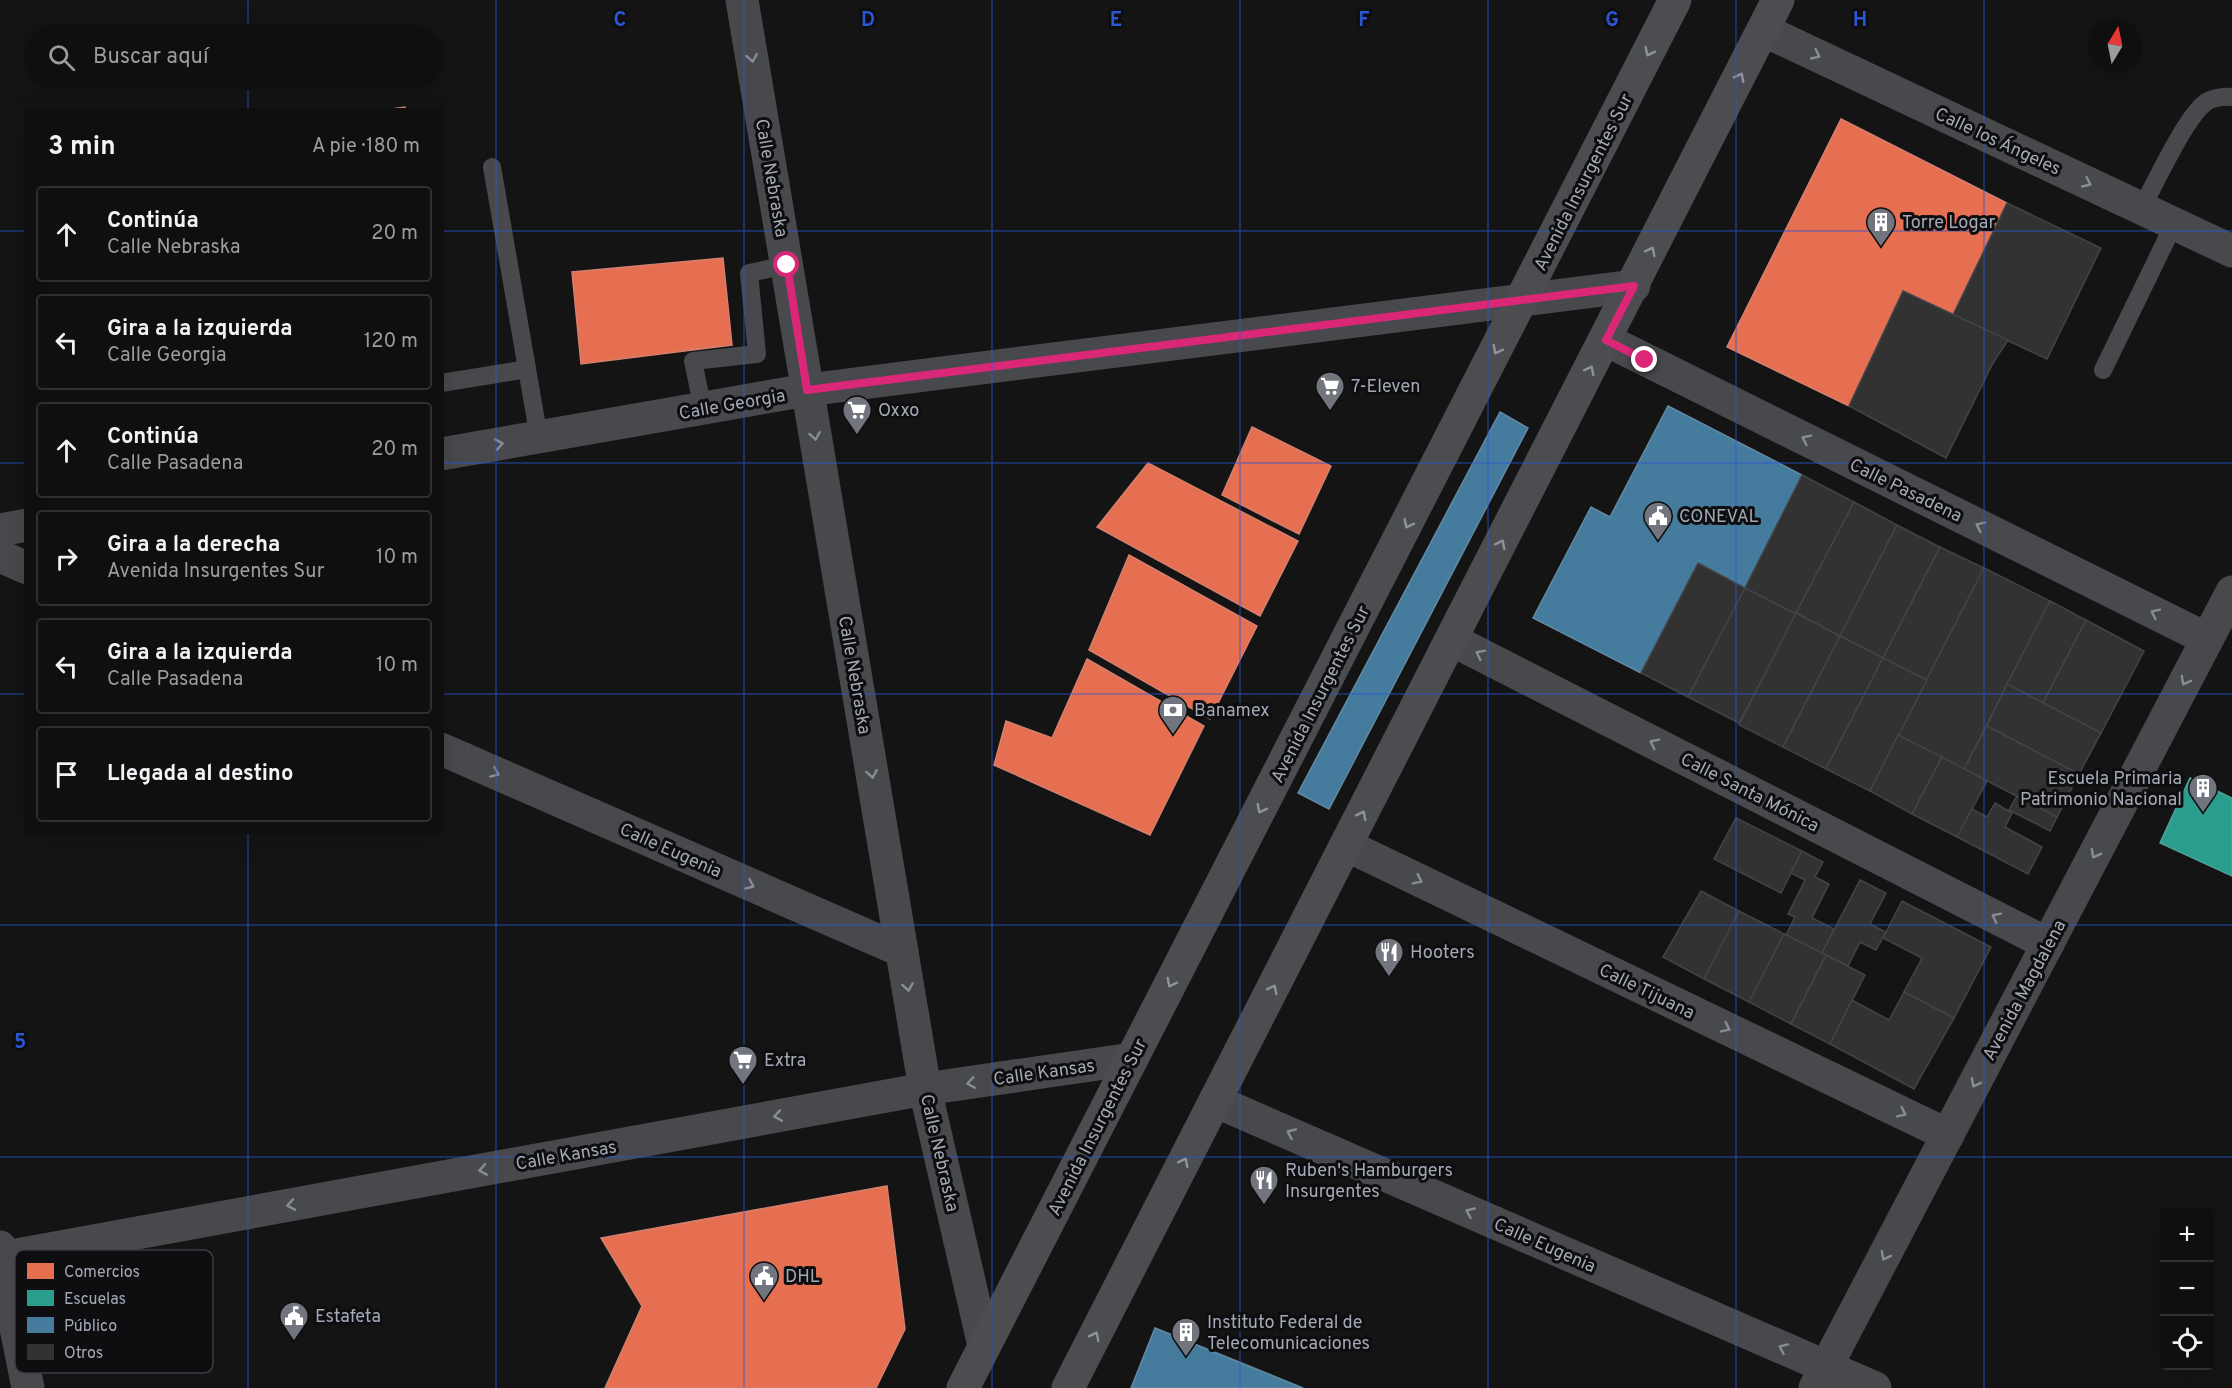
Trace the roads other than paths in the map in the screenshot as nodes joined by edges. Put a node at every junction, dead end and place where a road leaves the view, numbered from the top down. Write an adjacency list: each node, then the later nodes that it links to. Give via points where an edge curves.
1 (742, 0): 10 (street, Calle Nebraska, one-way to 10)
2 (1675, 0): 12 (main road, Avenida Insurgentes Sur, one-way to 12)
3 (1778, 0): 4 (main road)
4 (1763, 30): 7 (street, Calle los Ángeles, one-way to 7); 11 (main road, one-way to 4)
5 (2232, 97): 7 (lane, via 2206,102 2192,117)
6 (492, 167): 14 (lane)
7 (2141, 209): 8 (street, Calle los Ángeles)
8 (2174, 224): 9 (street, Calle los Ángeles); 15 (lane)
9 (2232, 251)
10 (787, 265): 17 (street, Calle Nebraska); 18 (lane, via 749,273 757,354 693,362)
11 (1634, 286): 12 (street); 13 (main road)
12 (1523, 298): 17 (street, Calle Georgia); 32 (main road, Avenida Insurgentes Sur, one-way to 32)
13 (1606, 340): 26 (street, Calle Pasadena, one-way to 13); 27 (main road, one-way to 13)
14 (527, 369): 16 (lane); 19 (lane)
15 (2103, 370)
16 (444, 382)
17 (807, 390): 18 (street, Calle Georgia); 31 (street, Calle Nebraska, one-way to 31)
18 (703, 409): 19 (street, Calle Georgia)
19 (539, 438): 20 (street, Calle Georgia, one-way to 19)
20 (444, 454)
21 (24, 526): 22 (street)
22 (0, 530)
23 (0, 556): 24 (street)
24 (24, 567)
25 (2232, 592): 26 (street, Avenida Magdalena)
26 (2207, 639): 30 (street, Avenida Magdalena, one-way to 30)
27 (1452, 640): 29 (main road, one-way to 27); 30 (street, Calle Santa Mónica, one-way to 27)
28 (444, 750): 31 (street, Calle Eugenia, one-way to 31)
29 (1346, 845): 34 (main road, one-way to 29); 35 (street, Calle Tijuana, one-way to 35)
30 (2048, 944): 35 (street, Avenida Magdalena, one-way to 35)
31 (902, 951): 33 (street, Calle Nebraska, one-way to 33)
32 (1132, 1059): 33 (street, Calle Kansas, one-way to 33); 39 (main road, Avenida Insurgentes Sur)
33 (925, 1089): 36 (street, Calle Kansas, one-way to 36); 39 (street, Calle Nebraska)
34 (1215, 1101): 41 (street, Calle Eugenia, one-way to 34); 44 (main road, one-way to 34)
35 (1948, 1135): 41 (street, Avenida Magdalena, one-way to 41)
36 (23, 1250)
37 (1, 1254): 38 (street)
38 (15, 1323)
39 (984, 1346): 43 (main road, Avenida Insurgentes Sur)
40 (25, 1373): 42 (street)
41 (1821, 1378): 45 (street, Calle Eugenia)
42 (28, 1388)
43 (963, 1388)
44 (1068, 1388)
45 (1875, 1388)

